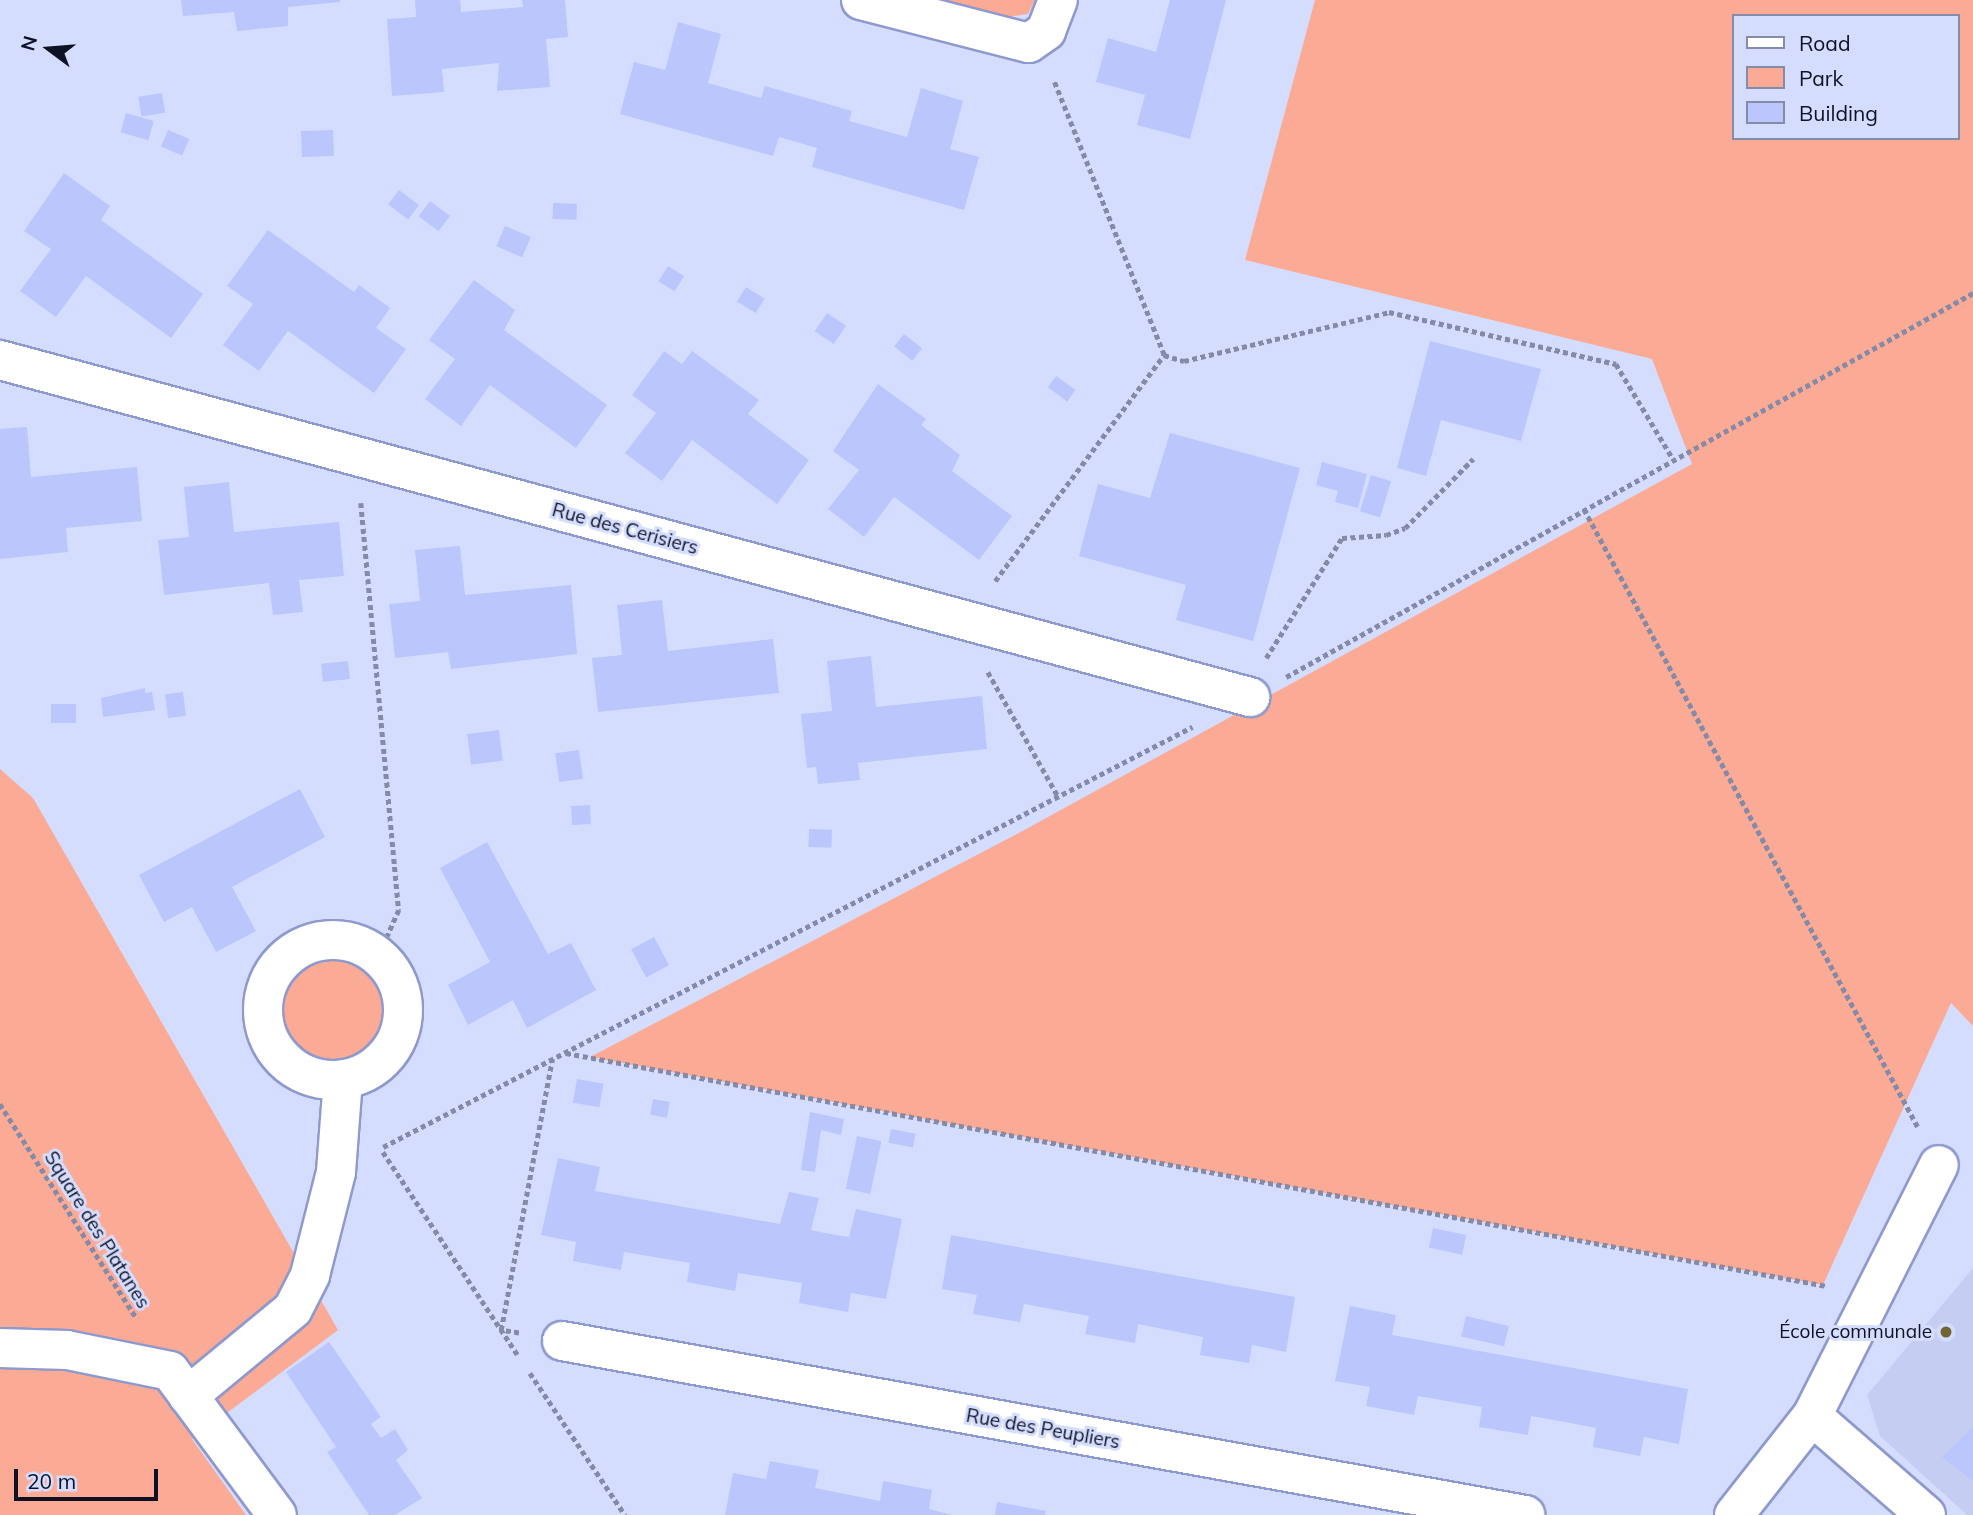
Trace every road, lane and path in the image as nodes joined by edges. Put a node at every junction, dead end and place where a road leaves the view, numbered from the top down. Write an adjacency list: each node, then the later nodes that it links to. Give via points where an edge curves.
1 (861, 0): 3 (street, via 1029,43)
2 (1058, 0): 3 (street, via 1046,31)
3 (1036, 37): 5 (path)
4 (1973, 293): 9 (path)
5 (1164, 355): 9 (path, via 1184,361 1389,312 1616,364); 11 (path, via 986,593)
6 (0, 360): 7 (street, Rue des Cerisiers)
7 (357, 456): 11 (street, Rue des Cerisiers); 14 (path, via 399,910)
8 (1473, 459): 12 (path, via 1405,528 1386,535 1342,538 1273,640)
9 (1673, 459): 10 (path)
10 (1584, 509): 12 (path); 20 (path)
11 (977, 626): 12 (street, Rue des Cerisiers); 13 (path, via 965,665 986,670)
12 (1250, 697): 13 (path)
13 (1058, 796): 15 (path)
14 (379, 955): 17 (street, via 398,984 404,1019 382,1062 361,1075); 17 (street, via 357,943 334,939 311,943 289,954 273,972 265,992 262,1015 279,1056 296,1071 317,1079)
15 (565, 1052): 16 (path); 22 (path)
16 (552, 1059): 19 (path); 23 (path)
17 (343, 1079): 21 (street)
18 (0, 1104): 26 (path, Square des Platanes)
19 (381, 1149): 21 (path); 23 (path)
20 (1938, 1165): 22 (street)
21 (336, 1172): 26 (street, via 310,1275 293,1309)
22 (1873, 1294): 27 (street)
23 (500, 1330): 24 (path); 29 (path)
24 (562, 1341): 30 (street, Rue des Peupliers)
25 (0, 1348): 26 (street, via 67,1350)
26 (190, 1396): 28 (street)
27 (1812, 1416): 31 (street); 32 (street)
28 (277, 1515)
29 (625, 1515)
30 (1525, 1515)
31 (1734, 1515)
32 (1926, 1515)

